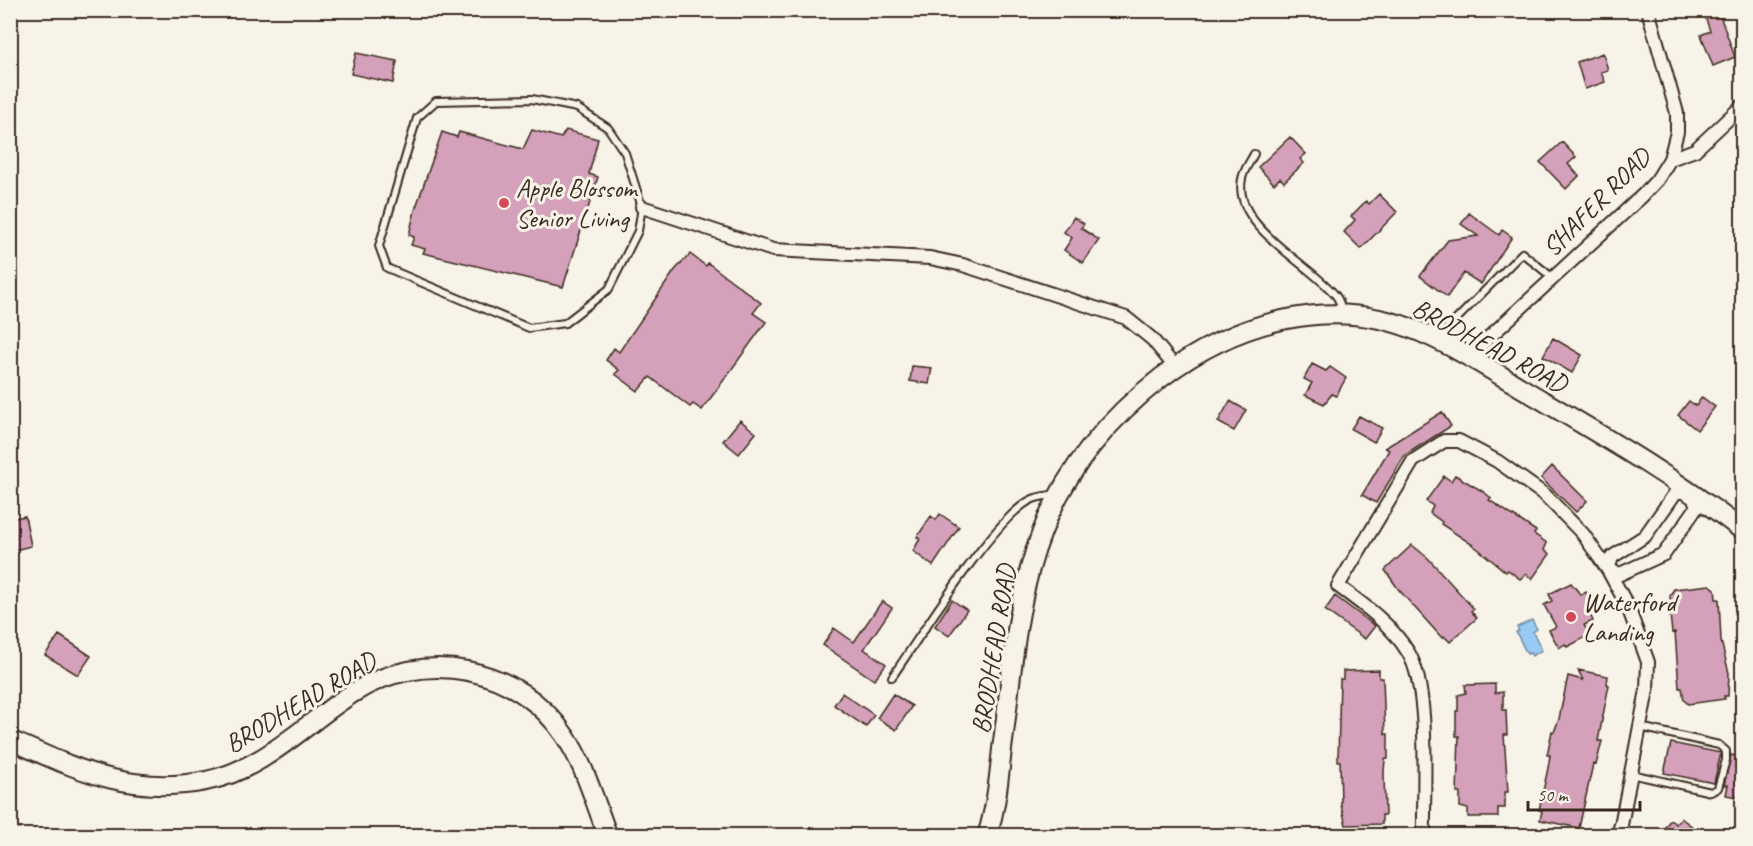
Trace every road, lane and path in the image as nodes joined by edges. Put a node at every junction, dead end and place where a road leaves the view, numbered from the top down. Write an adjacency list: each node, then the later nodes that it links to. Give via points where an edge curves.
1 (1648, 10): 4 (street, SHAFER ROAD, via 1677,113)
2 (1743, 106): 4 (street, via 1695,150)
3 (1254, 154): 7 (lane, via 1242,177 1240,195 1246,208 1283,251 1337,297)
4 (1670, 159): 6 (street, SHAFER ROAD, via 1642,196)
5 (642, 207): 5 (lane, via 625,153 608,128 577,108 532,99 436,101 417,118 380,246 387,268 529,328 556,325 565,323 609,289 638,231); 10 (street, via 773,249 930,258 963,265 1126,318 1152,339)
6 (1553, 278): 8 (lane, via 1522,254); 9 (street, SHAFER ROAD)
7 (1343, 314): 8 (main road, BRODHEAD ROAD, via 1396,323); 10 (main road, BRODHEAD ROAD, via 1295,316 1270,322 1208,348)
8 (1436, 340): 9 (main road, BRODHEAD ROAD)
9 (1470, 359): 11 (main road, BRODHEAD ROAD)
10 (1175, 367): 12 (main road, BRODHEAD ROAD, via 1109,424)
11 (1692, 492): 13 (main road, BRODHEAD ROAD); 14 (street, via 1677,492 1645,536 1612,557); 14 (street, via 1697,507 1664,554 1620,574)
12 (1059, 494): 15 (lane, via 1033,499 1004,523); 20 (main road, BRODHEAD ROAD, via 1035,549 1020,609 996,802)
13 (1742, 530)
14 (1608, 570): 16 (street, via 1640,635 1648,662); 21 (street, via 1564,514 1497,461 1459,441 1444,441 1413,461 1338,586 1391,629 1414,664 1423,727)
15 (892, 677)
16 (1640, 727): 18 (street); 18 (lane, via 1719,745 1726,751 1726,760 1718,788 1712,792)
17 (10, 740): 19 (main road, BRODHEAD ROAD, via 116,782 185,784 252,764 351,694 384,677 420,668 457,669 510,686 554,720 574,752)
18 (1631, 774): 22 (street)
19 (608, 836)
20 (987, 836)
21 (1424, 836)
22 (1617, 836)

